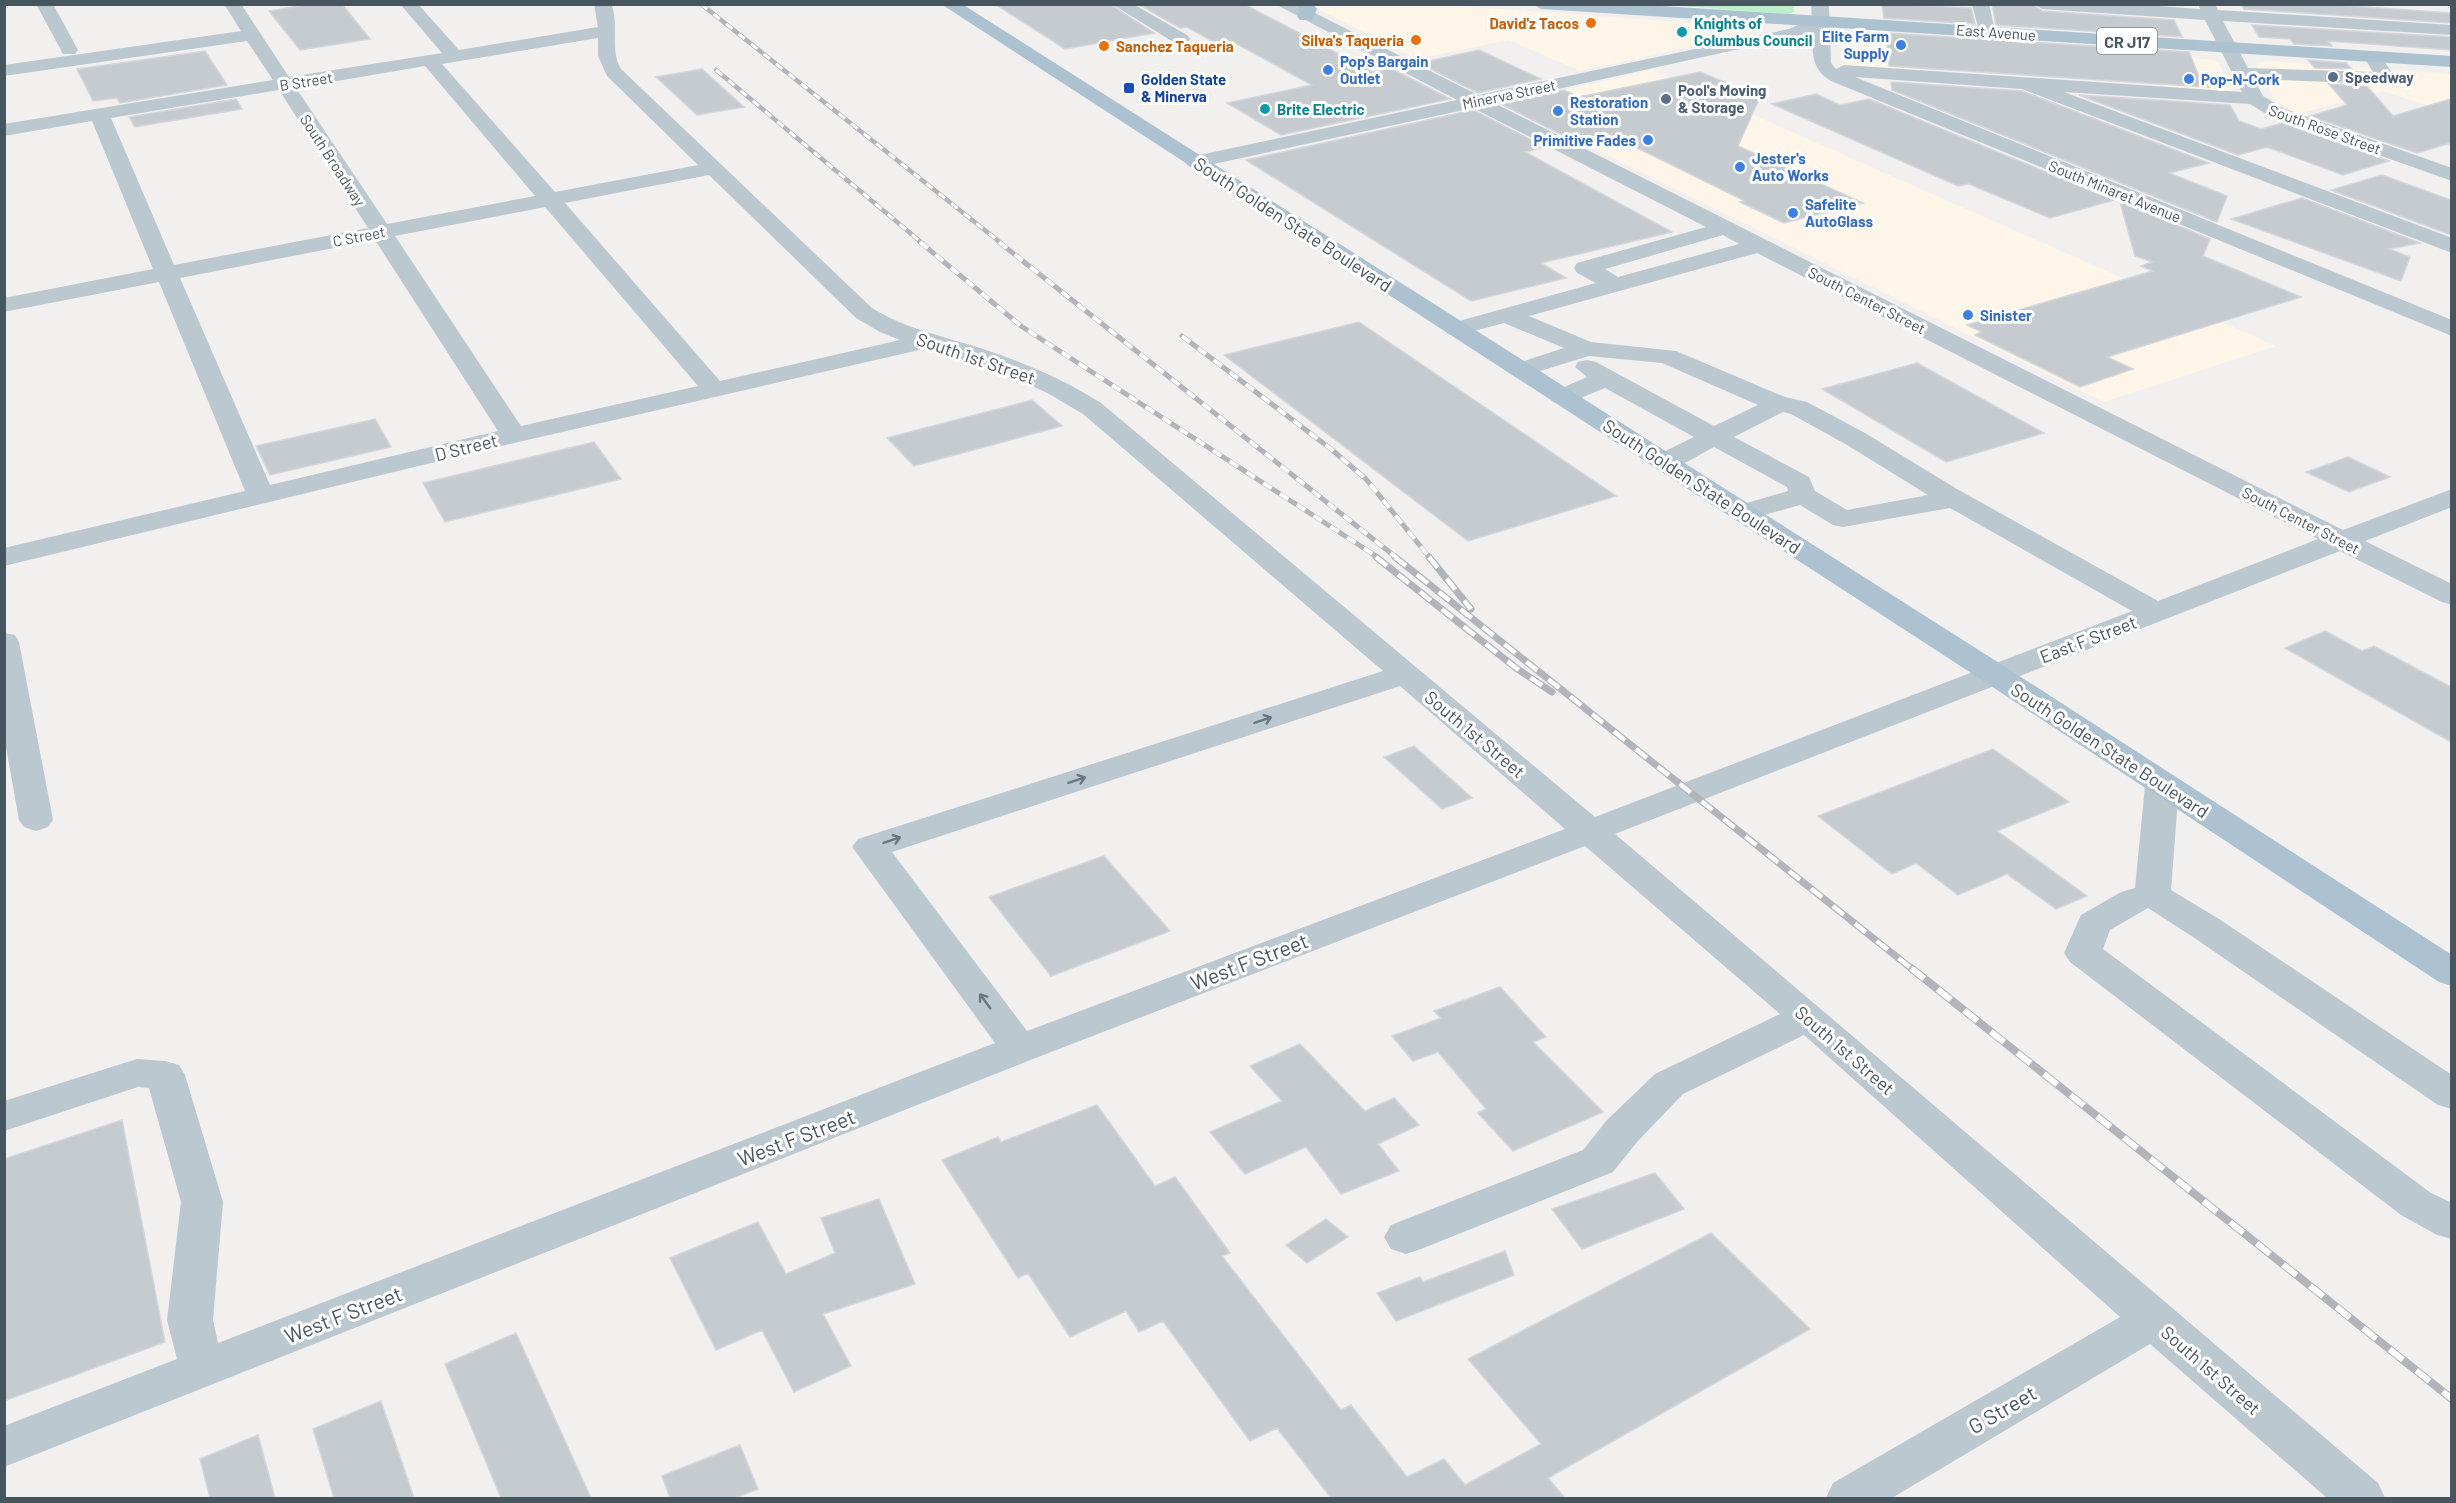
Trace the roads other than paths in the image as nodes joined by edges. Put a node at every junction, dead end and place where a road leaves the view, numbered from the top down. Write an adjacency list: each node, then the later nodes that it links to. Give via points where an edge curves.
1 (44, 4): 22 (street)
2 (232, 4): 19 (street, South Broadway)
3 (408, 4): 24 (street)
4 (949, 4): 39 (main road, South Golden State Boulevard)
5 (1120, 4): 20 (street)
6 (1283, 4): 12 (street, South Center Street)
7 (1541, 4): 11 (main road, East Avenue / CR J17)
8 (1639, 4): 14 (street)
9 (1980, 4): 18 (street)
10 (2042, 4): 13 (street)
11 (1546, 5): 14 (main road, East Avenue / CR J17)
12 (1305, 10): 36 (street, South Center Street)
13 (2209, 10): 17 (street); 21 (street, South Rose Street)
14 (1658, 12): 16 (main road, East Avenue / CR J17)
15 (604, 18): 24 (street, B Street); 40 (street, South 1st Street, via 605,52 611,68)
16 (1821, 21): 18 (main road, East Avenue / CR J17); 29 (street, via 1822,61); 36 (street, Minerva Street, via 1793,33)
17 (2451, 30)
18 (1986, 31): 21 (main road, East Avenue / CR J17)
19 (252, 35): 30 (street); 33 (street, South Broadway)
20 (1181, 39)
21 (2228, 47): 23 (main road, East Avenue / CR J17); 31 (street, South Rose Street)
22 (69, 50)
23 (2294, 52): 25 (main road, East Avenue / CR J17); 34 (street)
24 (456, 57): 26 (street, B Street)
25 (2373, 57): 27 (main road, East Avenue / CR J17); 34 (street, via 2383,73 2378,78)
26 (430, 61): 33 (street, B Street); 42 (street)
27 (2442, 62): 28 (street)
28 (2451, 67)
29 (1826, 69): 32 (street); 54 (street, South Minaret Avenue, via 1847,81)
30 (4, 72)
31 (2241, 73): 34 (street); 35 (street, South Rose Street)
32 (2024, 83): 35 (street); 46 (street)
33 (284, 84): 37 (street, B Street); 44 (street, South Broadway)
34 (2298, 89): 35 (street)
35 (2253, 96): 41 (street, South Rose Street, via 2278,113)
36 (1474, 101): 39 (street, Minerva Street); 43 (street, South Center Street)
37 (99, 114): 38 (street, B Street); 49 (street)
38 (4, 130)
39 (1195, 162): 53 (main road, South Golden State Boulevard)
40 (713, 168): 42 (street, C Street); 55 (street, South 1st Street, via 864,313 886,327)
41 (2451, 175)
42 (550, 200): 44 (street, C Street); 59 (street)
43 (1725, 228): 45 (street, South Center Street); 47 (street)
44 (381, 232): 49 (street, C Street); 62 (street, South Broadway)
45 (1759, 245): 48 (street); 70 (street, South Center Street)
46 (2451, 246)
47 (1660, 247): 48 (street); 50 (street, via 1585,268)
48 (1692, 264): 50 (street)
49 (167, 274): 51 (street, C Street); 66 (street)
50 (1616, 285): 52 (street)
51 (4, 305)
52 (1505, 315): 53 (street); 56 (street)
53 (1456, 329): 57 (main road, South Golden State Boulevard)
54 (2451, 329)
55 (928, 341): 59 (street, D Street); 75 (street, South 1st Street, via 1017,369 1084,402)
56 (1578, 353): 57 (street); 58 (street); 61 (street, via 1667,356)
57 (1521, 370): 60 (main road, South Golden State Boulevard)
58 (1606, 378): 60 (street); 63 (street)
59 (714, 389): 62 (street, D Street)
60 (1562, 397): 64 (main road, South Golden State Boulevard)
61 (1779, 404): 63 (street); 68 (street, via 1798,407)
62 (514, 435): 66 (street, D Street)
63 (1714, 437): 64 (street); 65 (street, via 1799,483)
64 (1664, 462): 69 (main road, South Golden State Boulevard)
65 (1803, 495): 68 (street, via 1842,519); 69 (street)
66 (261, 496): 71 (street, D Street)
67 (2451, 497): 70 (street, East F Street)
68 (1954, 499): 73 (street)
69 (1743, 513): 76 (main road, South Golden State Boulevard)
70 (2342, 540): 72 (street, South Center Street); 73 (street, East F Street)
71 (4, 557)
72 (2451, 596)
73 (2156, 612): 76 (street, East F Street)
74 (4, 642): 78 (street)
75 (1404, 674): 79 (street, South 1st Street); 83 (street, one-way to 75, via 870,847)
76 (1996, 675): 77 (main road, South Golden State Boulevard); 79 (street, East F Street)
77 (2163, 786): 80 (street); 81 (main road, South Golden State Boulevard)
78 (36, 820)
79 (1588, 830): 82 (street, South 1st Street); 83 (street, West F Street)
80 (2153, 895): 84 (street); 86 (street, via 2133,900 2094,923 2083,953 2416,1204)
81 (2451, 973)
82 (1808, 1017): 87 (street, via 1669,1084 1598,1161); 88 (street, South 1st Street)
83 (1019, 1049): 89 (street, West F Street)
84 (2451, 1095)
85 (4, 1116): 89 (street, via 137,1073 165,1076 202,1203 190,1320)
86 (2451, 1223)
87 (1406, 1238)
88 (2153, 1320): 91 (street, G Street); 92 (street, South 1st Street)
89 (202, 1370): 90 (street, West F Street)
90 (4, 1447)
91 (1850, 1498)
92 (2361, 1498)

